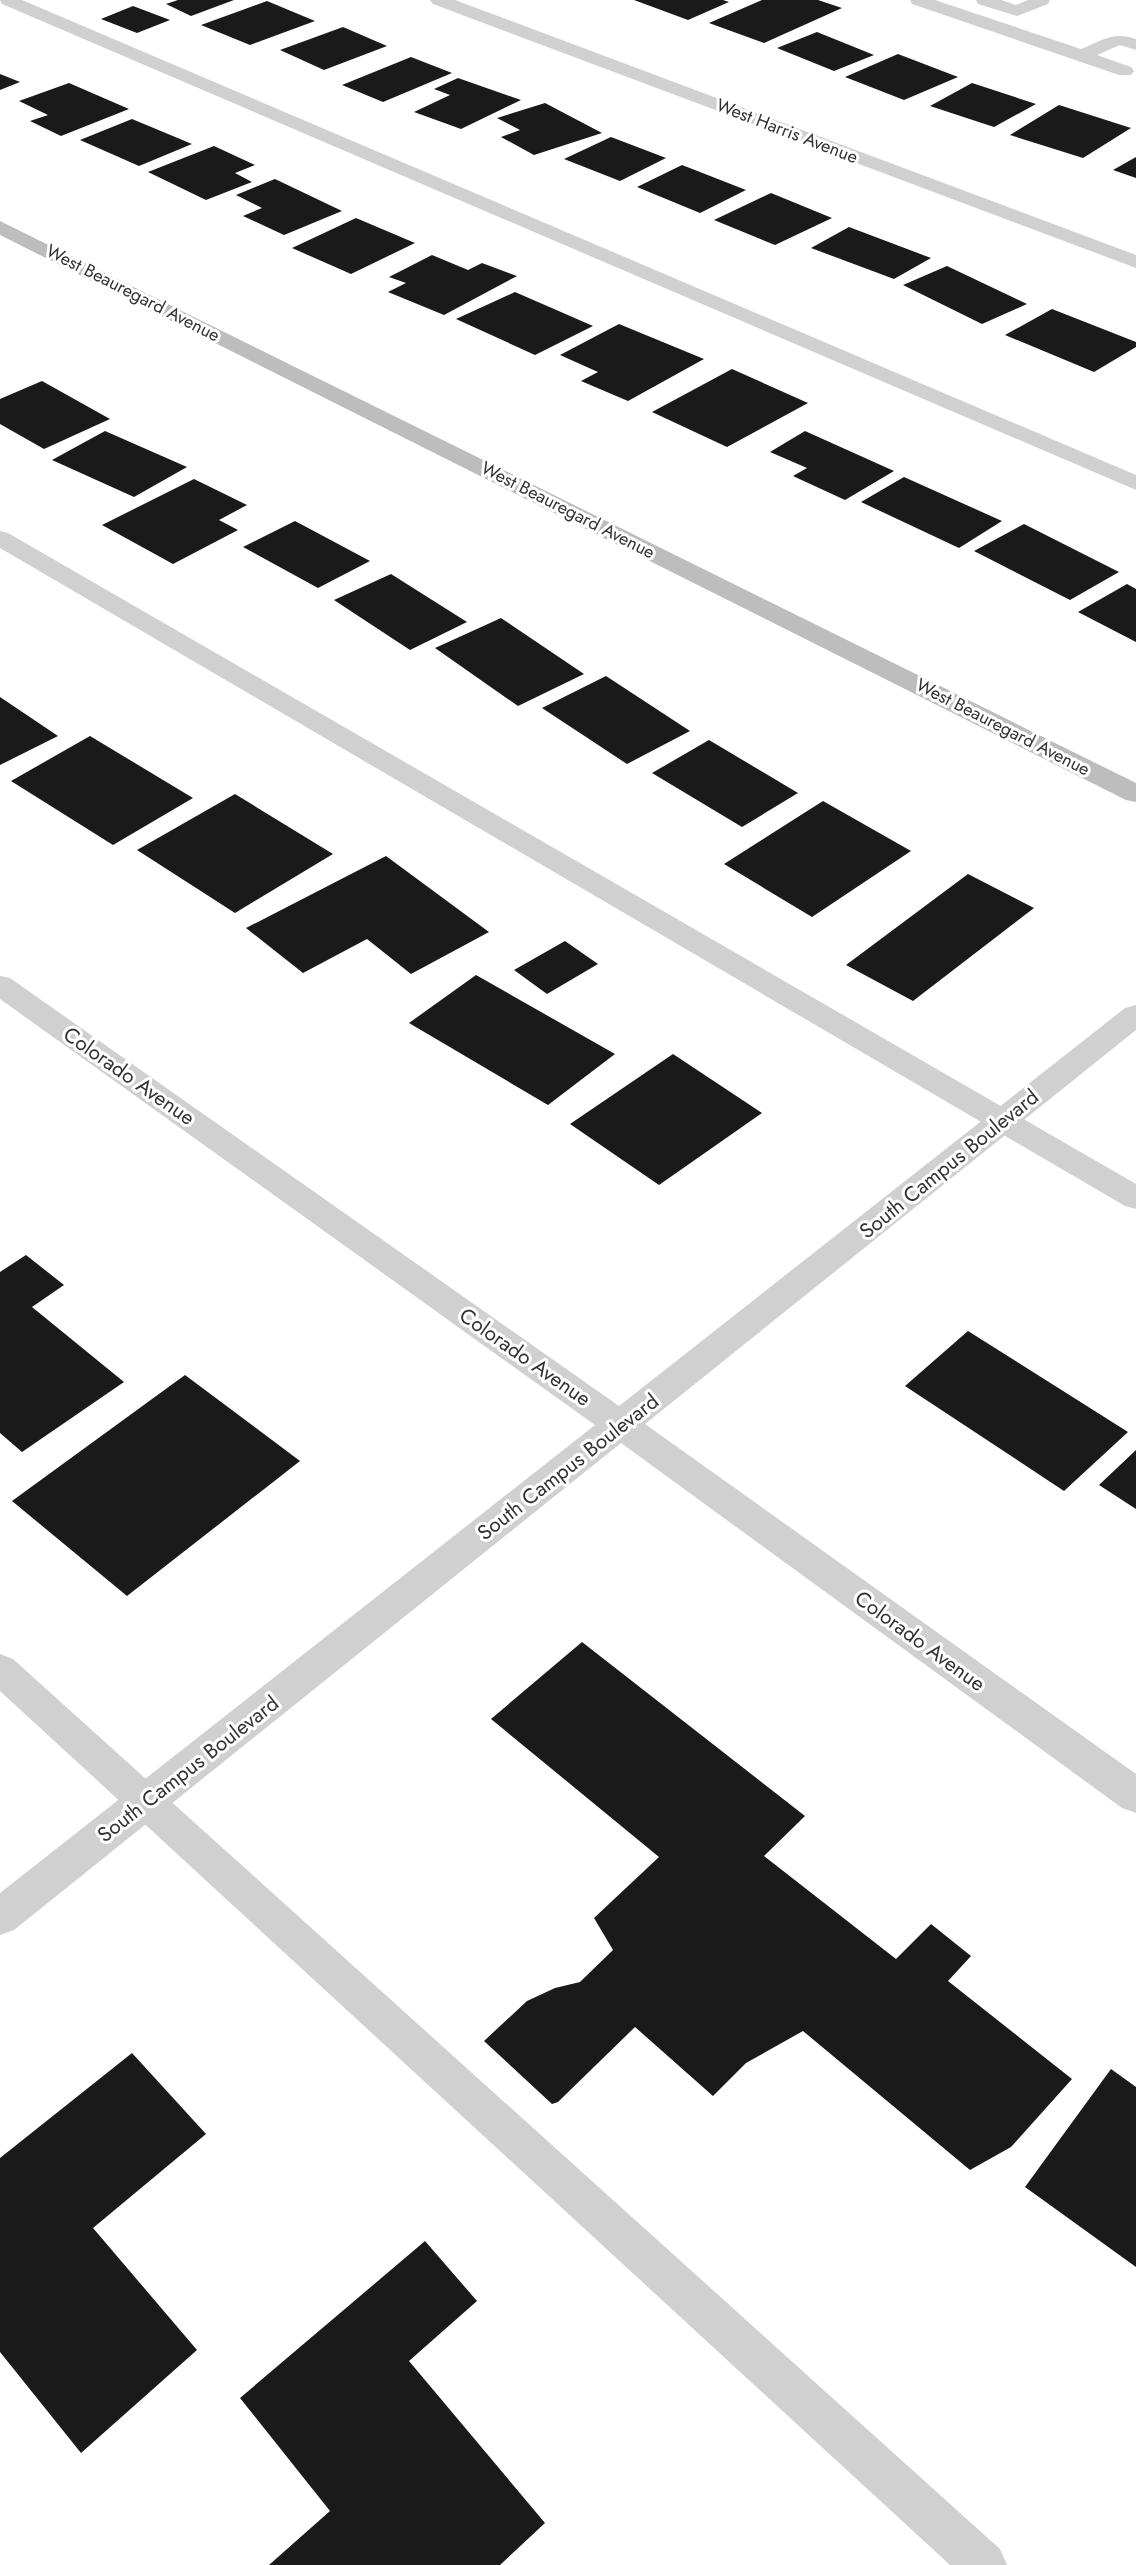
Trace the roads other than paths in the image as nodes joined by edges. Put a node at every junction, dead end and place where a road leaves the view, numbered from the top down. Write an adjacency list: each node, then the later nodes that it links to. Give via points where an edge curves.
1 (8, 0): 11 (lane)
2 (439, 0): 10 (street, West Harris Avenue)
3 (918, 0): 7 (lane)
4 (984, 0): 5 (lane, via 1017,11)
5 (1042, 0)
6 (1136, 45): 7 (lane, via 1119,39)
7 (1082, 55): 8 (lane)
8 (1132, 70)
9 (0, 227): 13 (street, West Beauregard Avenue)
10 (1136, 262)
11 (1136, 483)
12 (0, 538): 16 (lane)
13 (1136, 794)
14 (0, 985): 18 (street, Colorado Avenue)
15 (1136, 1015): 16 (street, South Campus Boulevard)
16 (1003, 1121): 17 (lane); 18 (street, South Campus Boulevard)
17 (1136, 1198)
18 (621, 1425): 20 (street, Colorado Avenue); 21 (street, South Campus Boulevard)
19 (0, 1669): 21 (lane)
20 (1136, 1796)
21 (146, 1802): 22 (street, South Campus Boulevard); 23 (lane)
22 (0, 1917)
23 (984, 2565)

